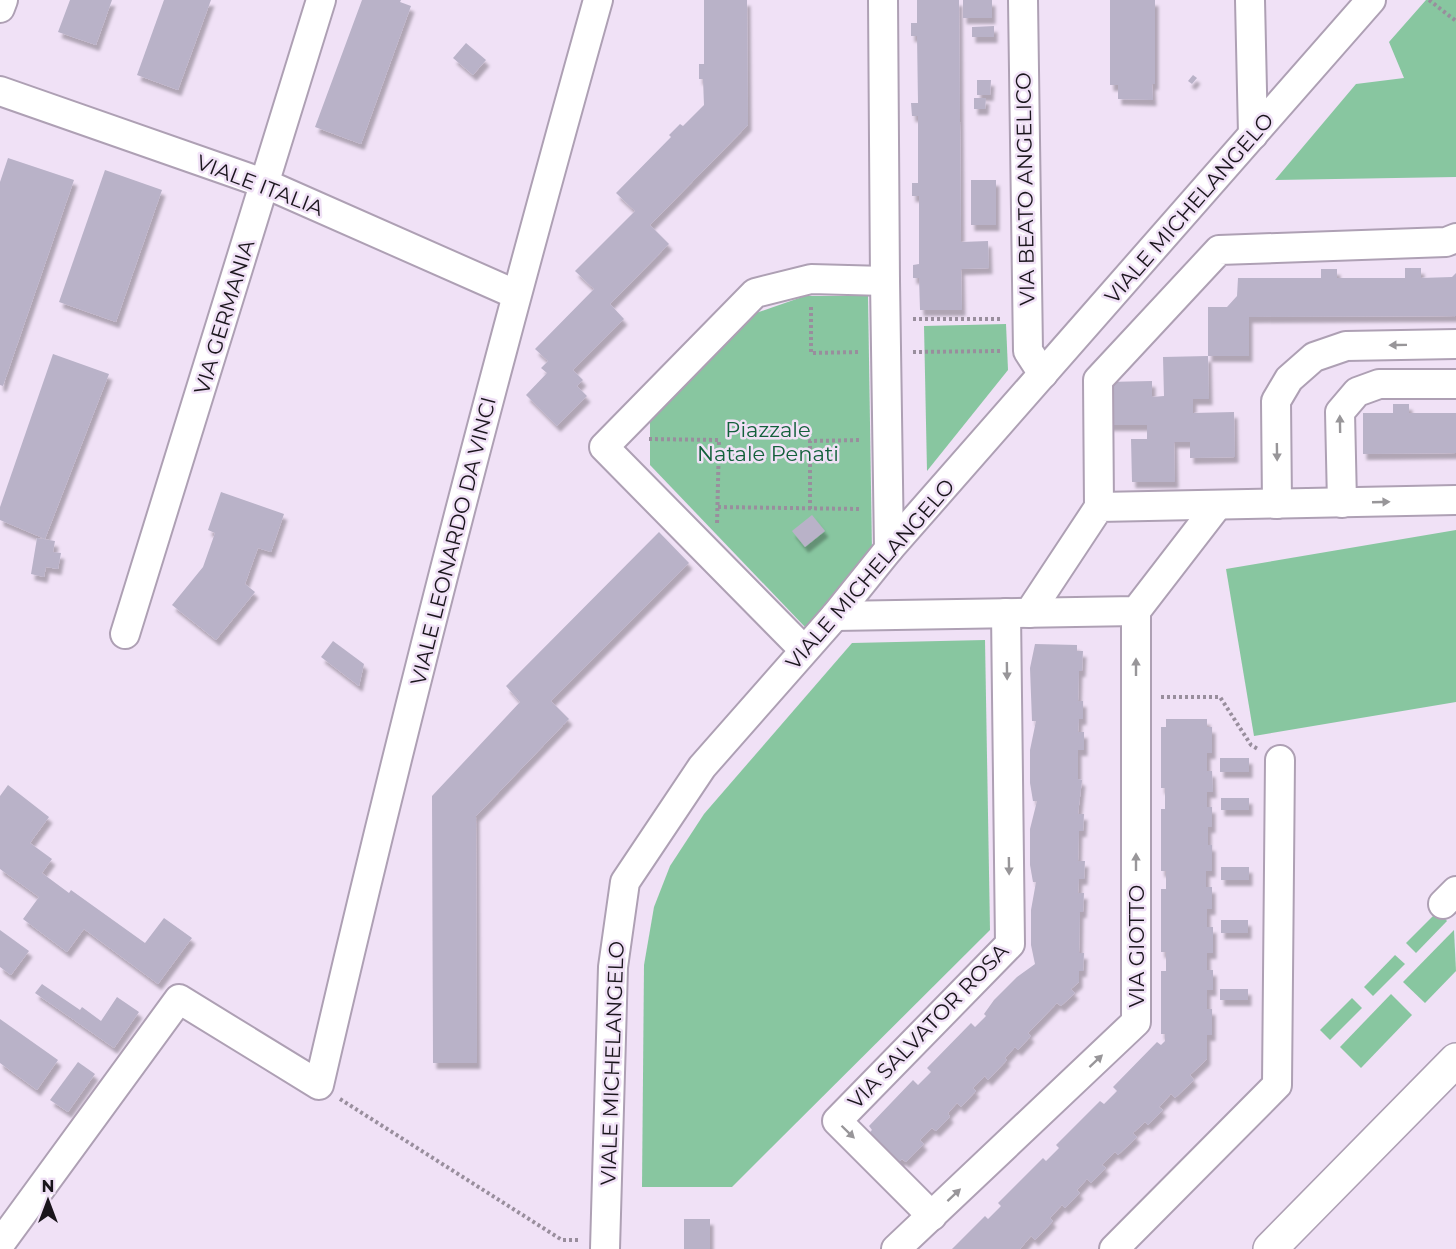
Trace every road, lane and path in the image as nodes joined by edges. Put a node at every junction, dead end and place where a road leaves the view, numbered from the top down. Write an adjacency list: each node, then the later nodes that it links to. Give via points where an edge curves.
1 (3, 0): 9 (street)
2 (321, 0): 13 (street, VIA GERMANIA)
3 (598, 0): 16 (street, VIALE LEONARDO DA VINCI)
4 (883, 0): 15 (street)
5 (1023, 0): 17 (street, VIA BEATO ANGELICO)
6 (1250, 0): 12 (street)
7 (1371, 0): 12 (street, VIALE MICHELANGELO)
8 (1429, 0): 10 (path)
9 (0, 8)
10 (1456, 21)
11 (0, 91): 13 (street, VIALE ITALIA)
12 (1253, 135): 20 (street, VIALE MICHELANGELO)
13 (266, 184): 16 (street, VIALE ITALIA); 37 (street, VIA GERMANIA)
14 (1456, 238): 29 (street, via 1446,242 1219,250 1098,380)
15 (885, 281): 18 (street); 22 (street, via 811,279 755,293)
16 (515, 294): 42 (street, VIALE LEONARDO DA VINCI, via 364,889)
17 (1027, 319): 18 (path); 20 (street, VIA BEATO ANGELICO, via 1028,351)
18 (885, 320): 23 (street)
19 (1456, 344): 26 (street, one-way to 26, via 1346,346 1314,357 1289,379 1276,401)
20 (1043, 374): 32 (street, VIALE MICHELANGELO)
21 (1456, 384): 25 (street, one-way to 21, via 1340,412 1357,392 1379,384)
22 (614, 438): 28 (path, via 719,440); 33 (street, via 604,447)
23 (887, 440): 30 (path, via 810,441); 31 (street)
24 (1456, 500): 25 (street, one-way to 24)
25 (1342, 503): 26 (street)
26 (1277, 504): 27 (street)
27 (1217, 506): 29 (street); 34 (street)
28 (718, 507): 30 (path); 33 (path)
29 (1100, 507): 35 (street)
30 (810, 509): 31 (path)
31 (889, 509): 32 (street)
32 (889, 549): 36 (street, VIALE MICHELANGELO)
33 (716, 561): 38 (street)
34 (1136, 611): 35 (street); 39 (street, VIA GIOTTO, one-way to 34)
35 (1017, 613): 36 (street); 43 (street, VIA SALVATOR ROSA, one-way to 43, via 1010,944 837,1121)
36 (835, 616): 38 (street, VIALE MICHELANGELO)
37 (125, 634)
38 (804, 650): 45 (street, VIALE MICHELANGELO, via 702,767 625,882 613,967)
39 (1136, 697): 40 (path, via 1220,697 1251,745); 43 (street, VIA GIOTTO, one-way to 39, via 1136,1022)
40 (1280, 760): 47 (street, via 1277,1085)
41 (1456, 1060): 48 (main road)
42 (319, 1085): 44 (street, via 179,999); 45 (path, via 562,1240)
43 (932, 1216): 46 (street, VIA GIOTTO)
44 (0, 1244)
45 (605, 1245)
46 (896, 1249)
47 (1114, 1249)
48 (1270, 1249)

